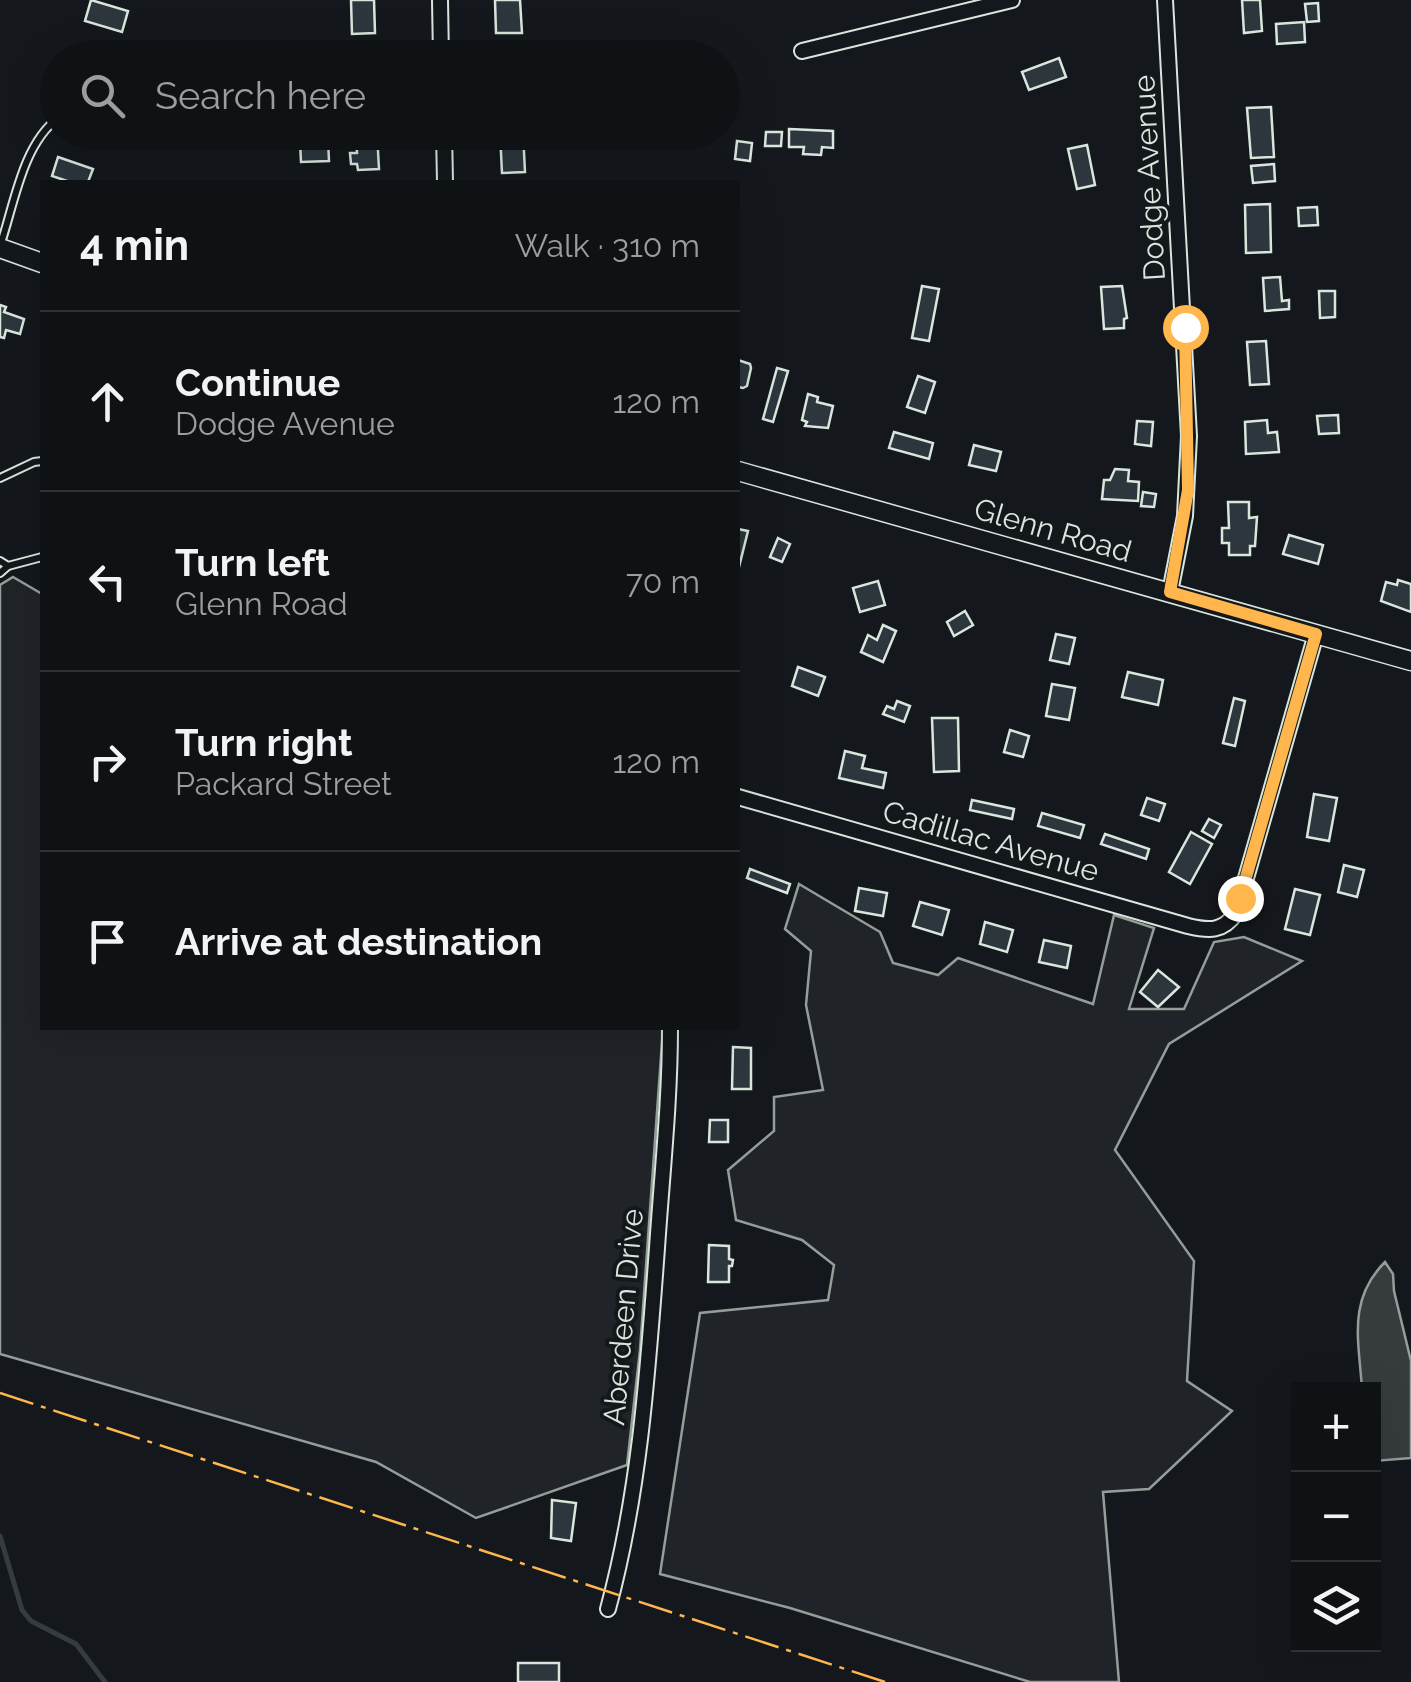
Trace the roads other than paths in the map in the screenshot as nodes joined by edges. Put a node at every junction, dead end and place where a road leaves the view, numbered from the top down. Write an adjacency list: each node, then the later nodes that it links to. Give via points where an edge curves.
1 (440, 0): 4 (street)
2 (1012, 0): 5 (street)
3 (1165, 0): 18 (street, Dodge Avenue, via 1189,436 1185,516)
4 (441, 40)
5 (802, 50)
6 (40, 138): 9 (lane)
7 (445, 150): 8 (street)
8 (446, 180)
9 (0, 247): 10 (street)
10 (40, 262)
11 (40, 461): 13 (lane)
12 (740, 472): 18 (street, Glenn Road)
13 (0, 478)
14 (40, 557): 16 (lane)
15 (0, 561): 16 (lane)
16 (8, 566): 17 (lane)
17 (0, 573)
18 (1170, 592): 19 (street, Glenn Road)
19 (1316, 634): 20 (street, Glenn Road); 21 (street, Cadillac Avenue, via 1240,898 1229,923 1212,930)
20 (1411, 660)
21 (740, 799)
22 (670, 1030): 23 (street, Aberdeen Drive, via 648,1367 631,1503)
23 (608, 1609)

